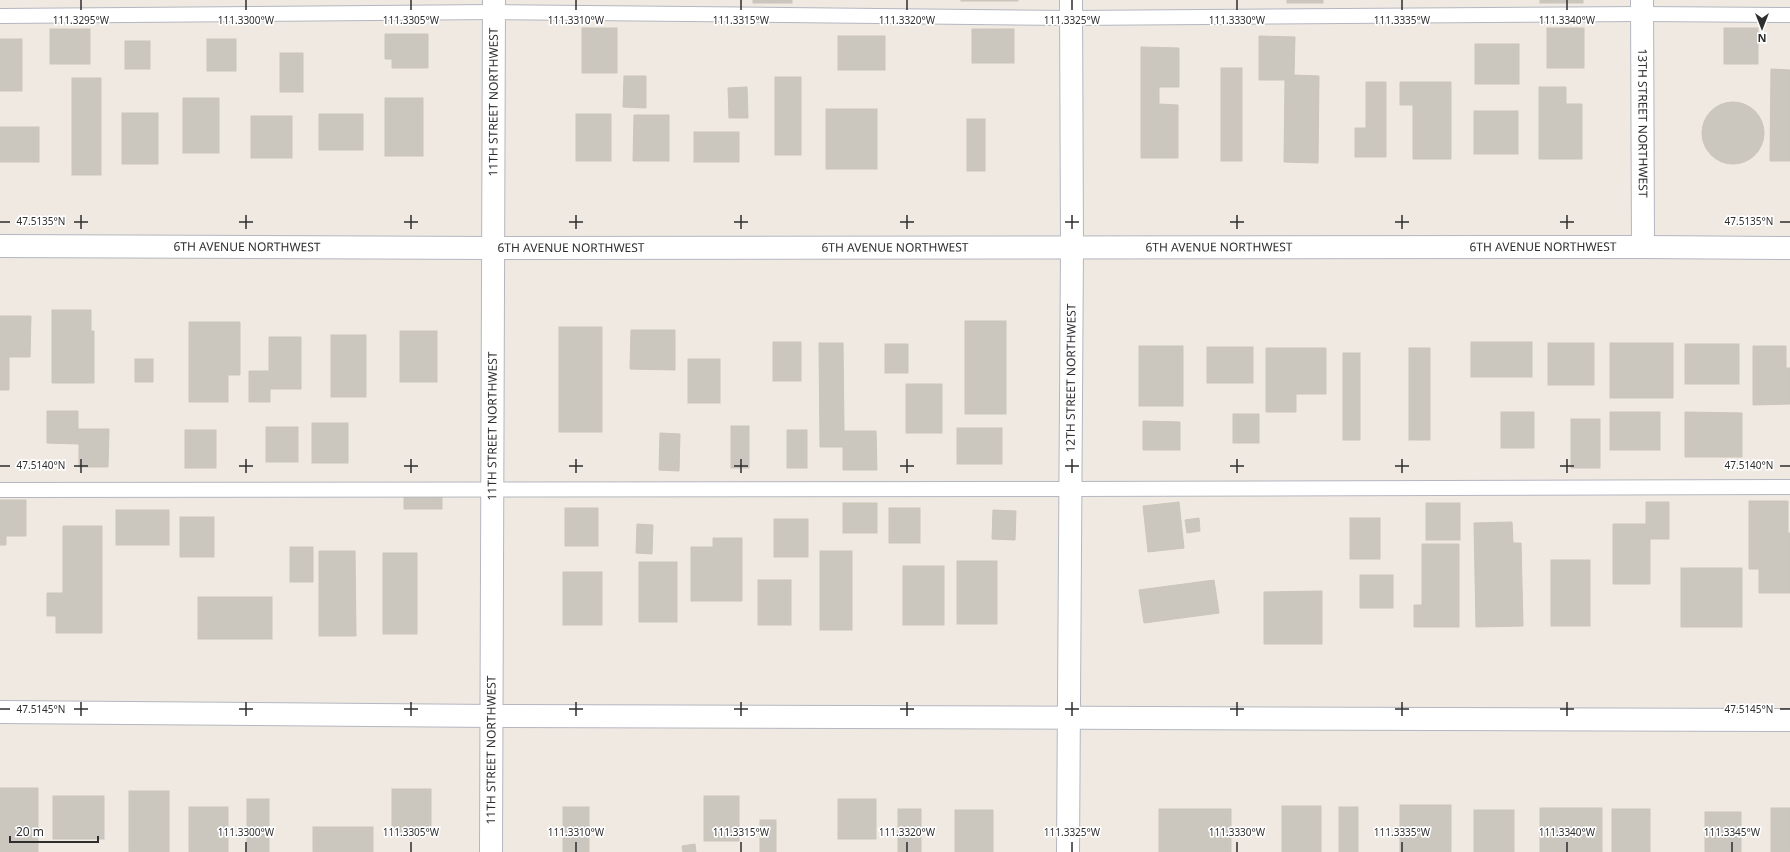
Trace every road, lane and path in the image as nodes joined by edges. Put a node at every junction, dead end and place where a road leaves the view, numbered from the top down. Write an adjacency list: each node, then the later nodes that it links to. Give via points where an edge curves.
1 (494, 6): 3 (lane); 5 (lane); 9 (street, 11TH STREET NORTHWEST)
2 (1642, 7): 3 (lane); 4 (lane); 8 (street, 13TH STREET NORTHWEST)
3 (1071, 9): 7 (street, 12TH STREET NORTHWEST)
4 (1790, 15)
5 (0, 16)
6 (0, 246): 9 (street, 6TH AVENUE NORTHWEST)
7 (1072, 247): 8 (street, 6TH AVENUE NORTHWEST); 9 (street, 6TH AVENUE NORTHWEST); 14 (street, 12TH STREET NORTHWEST)
8 (1643, 247): 10 (street, 6TH AVENUE NORTHWEST)
9 (492, 248): 13 (street, 11TH STREET NORTHWEST)
10 (1790, 248)
11 (1790, 487): 14 (lane)
12 (0, 490): 13 (lane)
13 (492, 490): 14 (lane); 16 (street, 11TH STREET NORTHWEST)
14 (1070, 490): 17 (street, 12TH STREET NORTHWEST)
15 (0, 712): 16 (street)
16 (493, 716): 17 (street); 19 (street, 11TH STREET NORTHWEST)
17 (1068, 717): 18 (street); 20 (street, 12TH STREET NORTHWEST)
18 (1790, 720)
19 (491, 852)
20 (1068, 852)

